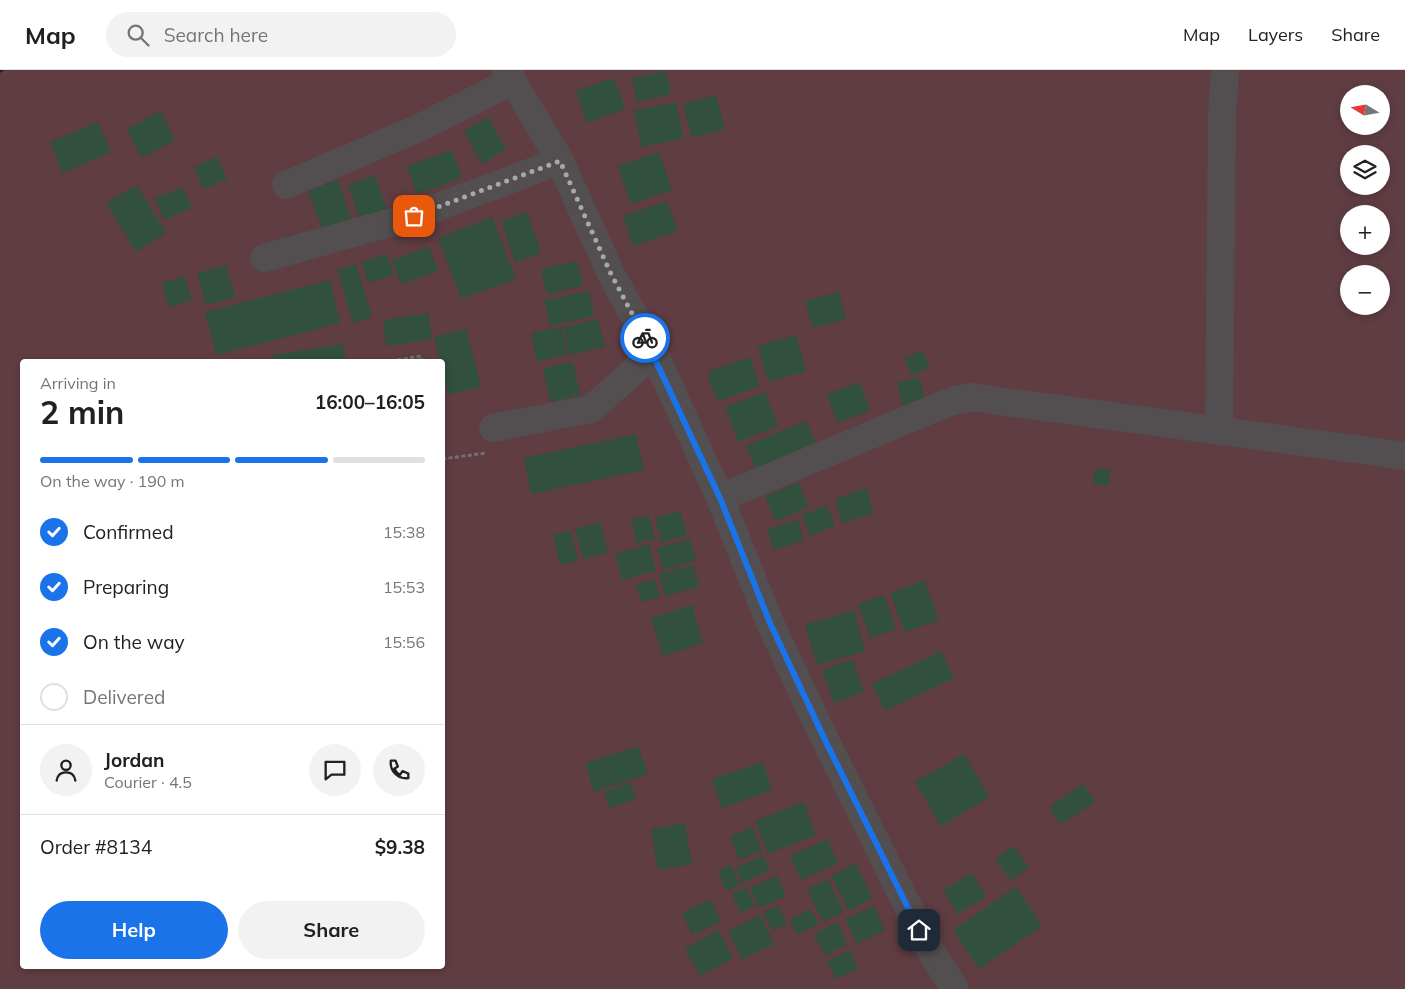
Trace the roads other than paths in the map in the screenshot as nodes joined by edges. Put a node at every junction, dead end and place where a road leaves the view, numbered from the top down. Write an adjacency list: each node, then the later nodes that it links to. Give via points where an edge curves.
1 (1224, 70): 8 (street)
2 (509, 76): 3 (street); 4 (street, via 421,127)
3 (560, 161): 5 (street, via 414,216); 6 (street, via 611,274)
4 (286, 185)
5 (264, 258)
6 (654, 353): 7 (street, via 590,409); 10 (street)
7 (493, 428)
8 (1219, 430): 9 (street); 10 (street, via 970,397 952,401)
9 (1405, 456)
10 (720, 498): 11 (street, via 770,623 826,742 928,947)
11 (955, 989)

